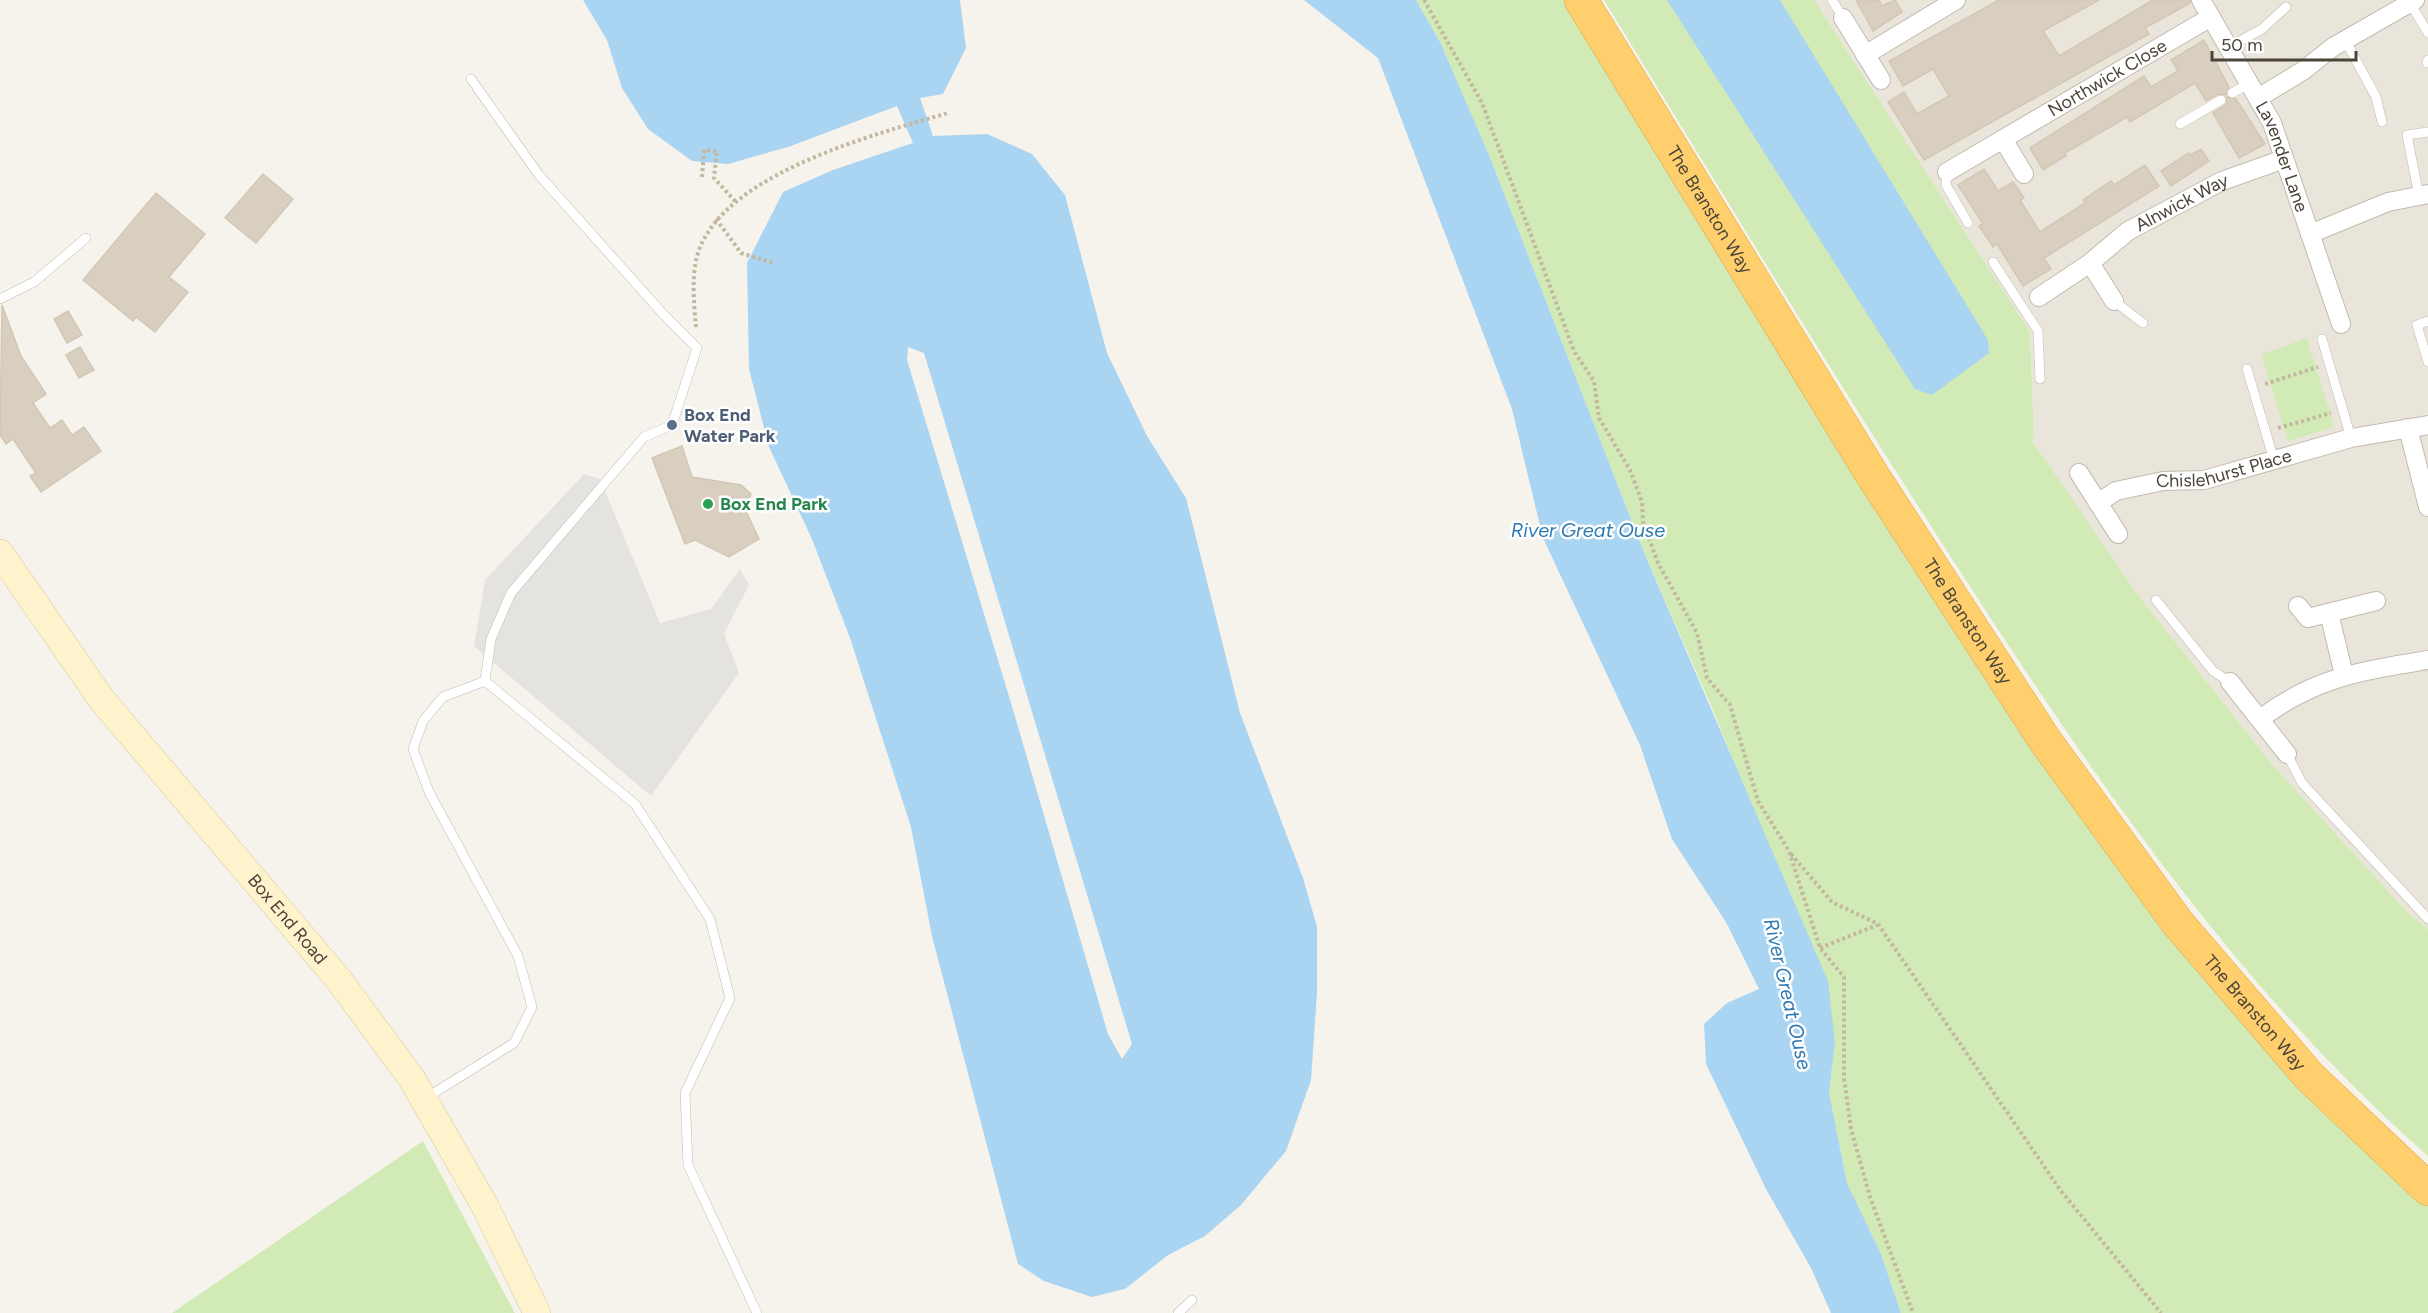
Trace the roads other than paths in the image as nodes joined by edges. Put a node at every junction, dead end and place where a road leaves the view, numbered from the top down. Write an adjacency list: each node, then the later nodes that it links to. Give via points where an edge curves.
1 (1581, 0): 63 (highway, The Branston Way, via 1873,476 2044,739 2177,922 2301,1067)
2 (1832, 0): 8 (lane)
3 (1956, 0): 12 (street)
4 (2201, 0): 7 (street, Lavender Lane)
5 (2408, 2): 9 (lane); 10 (street)
6 (2286, 8): 11 (lane, via 2262,29)
7 (2211, 17): 11 (street, Lavender Lane); 21 (street, Northwick Close)
8 (1843, 18): 12 (street)
9 (2428, 33)
10 (2345, 40): 15 (street, via 2304,70); 18 (lane, via 2376,97)
11 (2229, 47): 15 (street, Lavender Lane)
12 (1865, 55): 14 (street)
13 (471, 79): 57 (lane, via 539,175 697,348 672,425 644,437 511,593 491,639)
14 (1881, 80)
15 (2254, 91): 16 (lane); 22 (street, Lavender Lane, via 2272,123)
16 (2232, 93)
17 (2221, 100): 19 (lane)
18 (2382, 122)
19 (2180, 124)
20 (2428, 132): 25 (lane, via 2407,135)
21 (2004, 141): 23 (street, Northwick Close); 24 (street)
22 (2284, 159): 27 (street, Lavender Lane); 30 (street, Alnwick Way, via 2222,181 2128,231)
23 (1947, 172): 26 (lane, Northwick Close, via 1946,185)
24 (2024, 174)
25 (2424, 195): 27 (street, via 2388,202)
26 (1968, 223)
27 (2310, 234): 37 (street, Lavender Lane)
28 (86, 238): 32 (lane, via 34,282)
29 (1993, 262): 34 (lane)
30 (2090, 263): 31 (street, Alnwick Way); 33 (street)
31 (2039, 297): 34 (lane)
32 (0, 299)
33 (2114, 301): 36 (lane)
34 (2023, 308): 41 (lane, via 2038,331)
35 (2428, 321): 39 (lane, via 2417,325)
36 (2143, 323)
37 (2341, 324)
38 (2322, 339): 44 (lane)
39 (2428, 362)
40 (2247, 369): 45 (lane)
41 (2040, 379)
42 (2428, 425): 43 (street, Chislehurst Place)
43 (2408, 428): 44 (street, Chislehurst Place); 48 (street)
44 (2351, 438): 45 (street, Chislehurst Place)
45 (2274, 460): 47 (street, Chislehurst Place, via 2204,480 2163,481 2116,491)
46 (2079, 473): 47 (street)
47 (2098, 503): 49 (street)
48 (2428, 507)
49 (2118, 534)
50 (0, 553): 62 (street, Box End Road, via 102,700 339,980)
51 (2156, 600): 58 (lane, via 2213,671)
52 (2376, 601): 54 (street)
53 (2298, 606): 54 (street, via 2308,618)
54 (2329, 613): 56 (street)
55 (2428, 660): 56 (street)
56 (2344, 675): 59 (street, via 2286,699)
57 (484, 681): 62 (lane, via 443,697 423,721 413,749 429,792 518,956 532,1007 514,1042); 66 (lane, via 635,804 710,919 730,998 685,1093 688,1165)
58 (2230, 682): 59 (street)
59 (2260, 719): 60 (street)
60 (2287, 754): 61 (lane, via 2302,783)
61 (2428, 920)
62 (424, 1099): 65 (street, Box End Road, via 485,1206)
63 (2428, 1189)
64 (1192, 1300): 67 (lane)
65 (537, 1313)
66 (757, 1313)
67 (1178, 1313)

